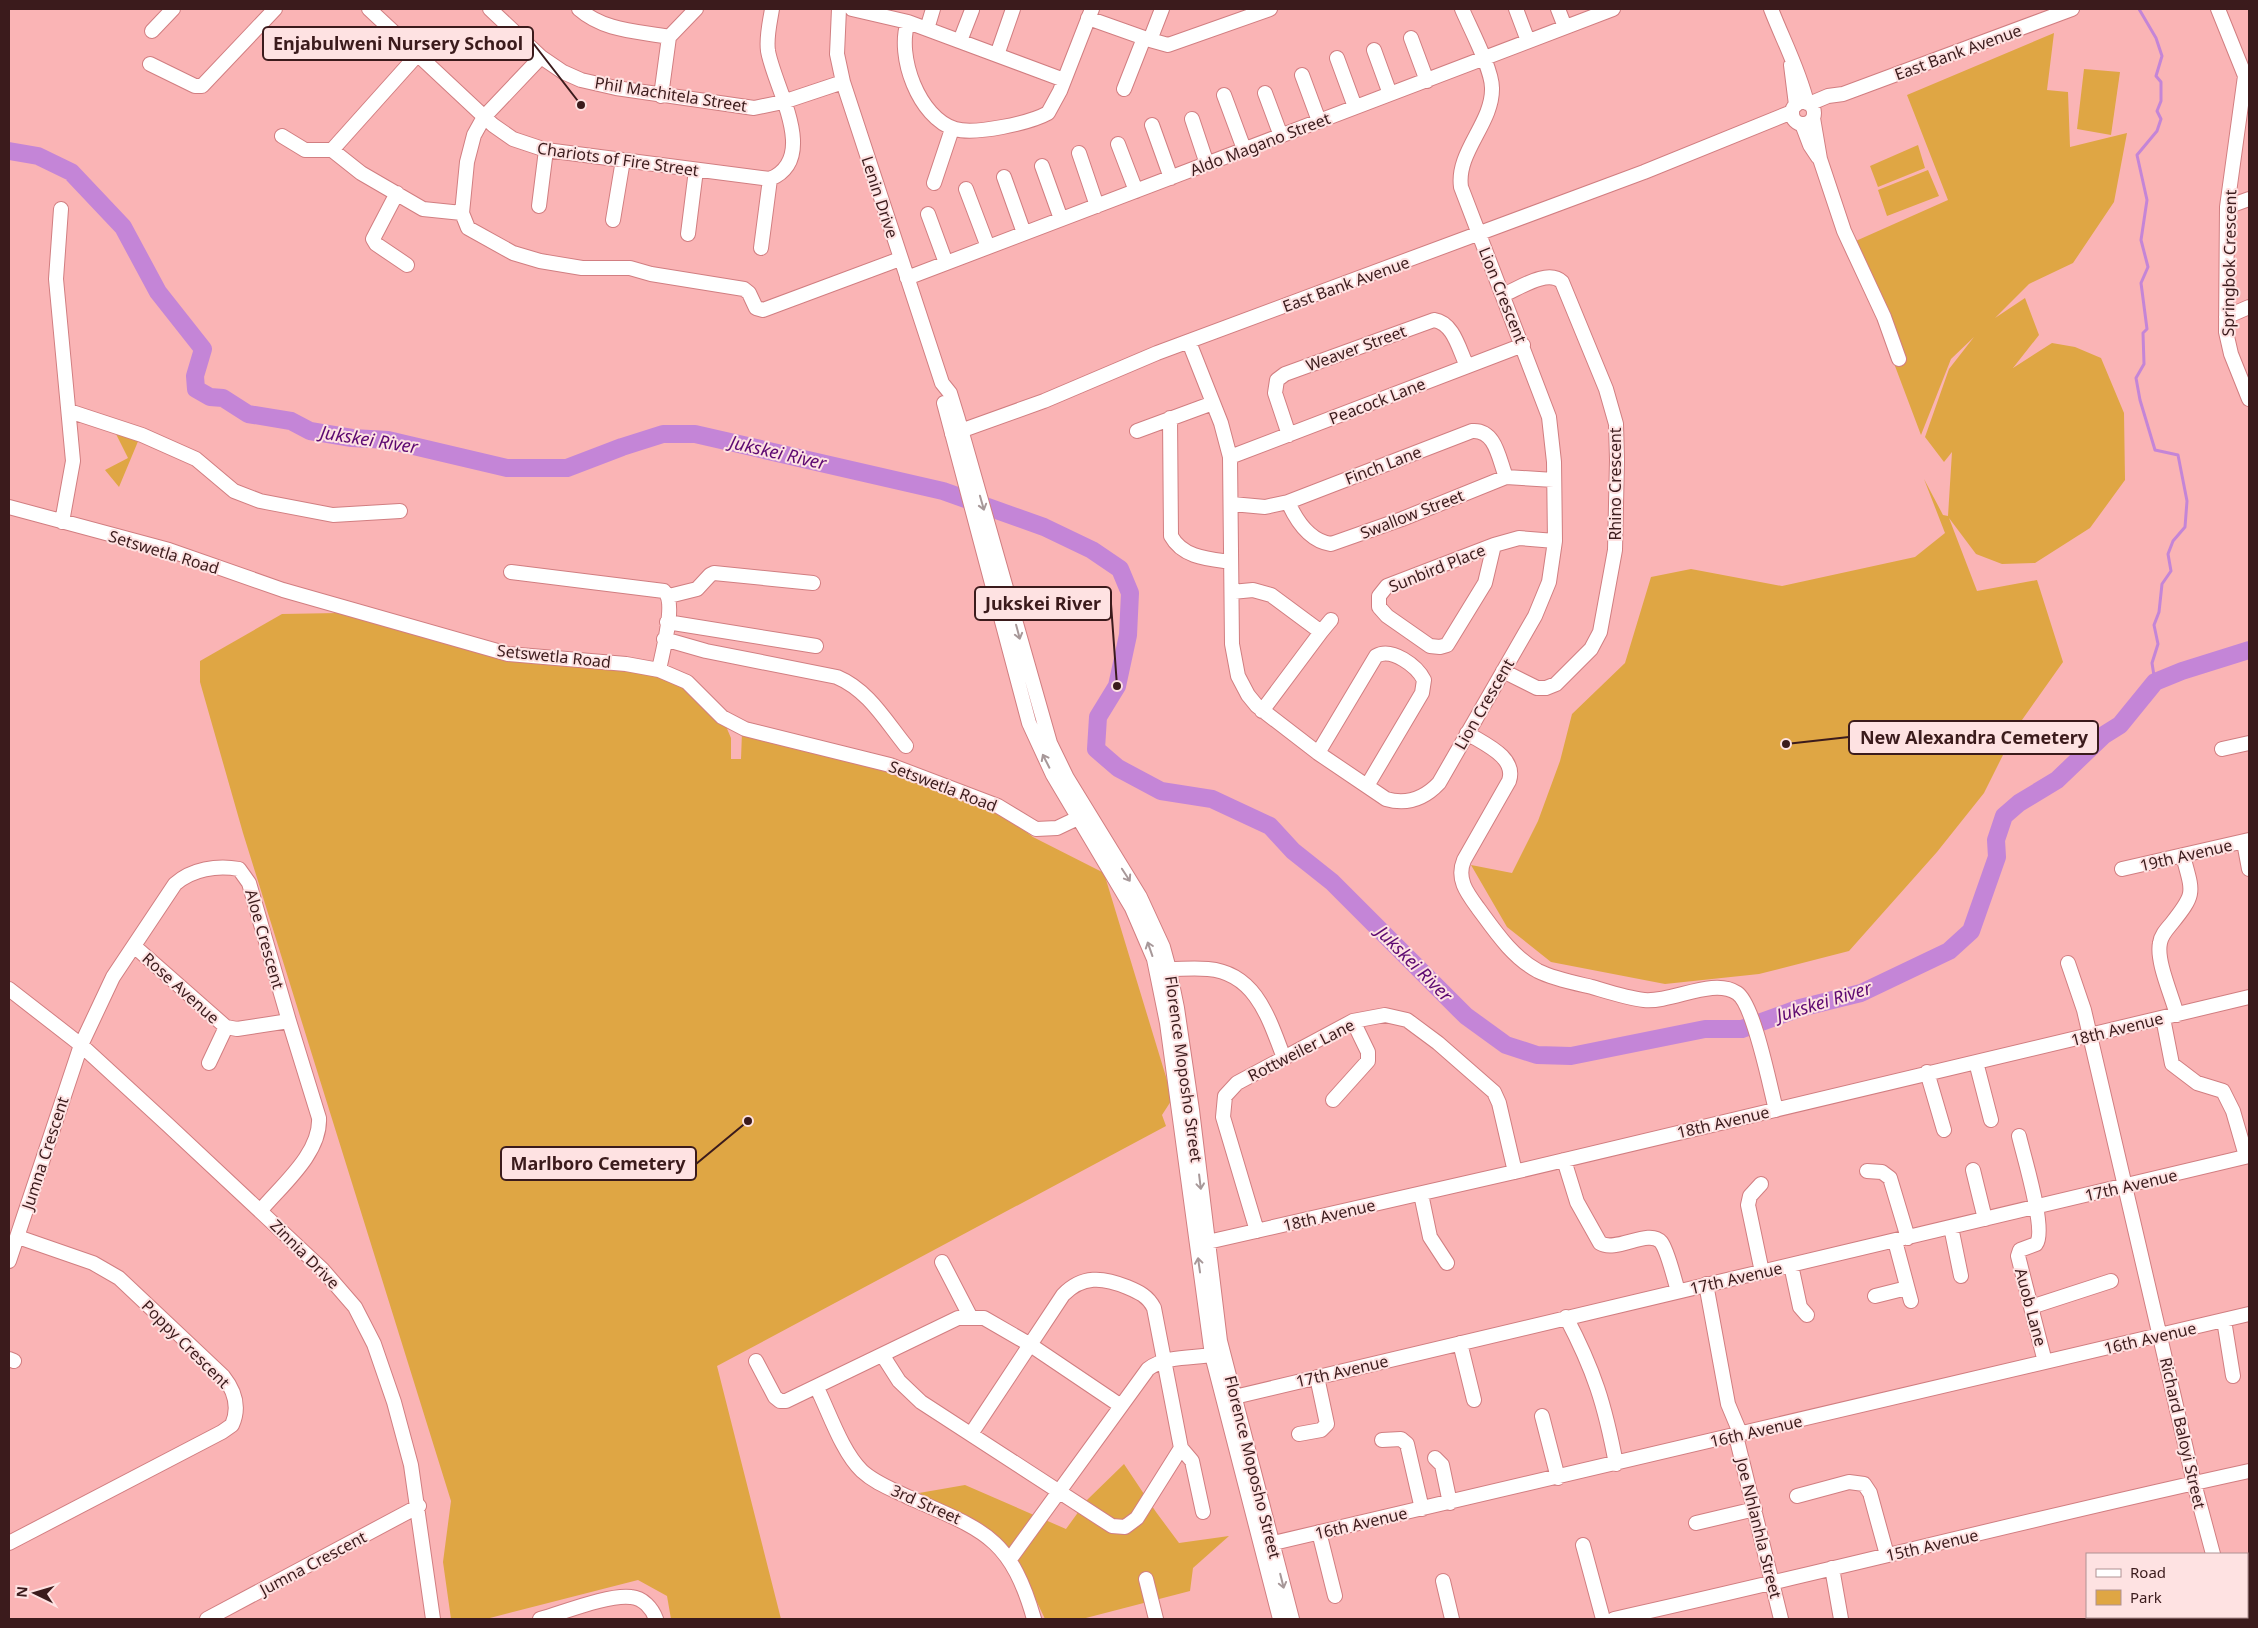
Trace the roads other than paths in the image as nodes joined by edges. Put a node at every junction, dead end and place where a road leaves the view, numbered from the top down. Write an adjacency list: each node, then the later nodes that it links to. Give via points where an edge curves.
1 (173, 9): 27 (street)
2 (275, 9): 39 (street, via 202,86 195,86)
3 (368, 9): 34 (street, Chariots of Fire Street)
4 (490, 9): 36 (street, Phil Machitela Street)
5 (579, 9): 28 (street, via 588,18 602,24)
6 (696, 9): 28 (street)
7 (772, 9): 50 (street, via 768,48)
8 (839, 9): 44 (street, Lenin Drive, via 837,54)
9 (852, 9): 24 (street)
10 (933, 9): 26 (street)
11 (1013, 9): 35 (street)
12 (1162, 9): 30 (street)
13 (1270, 9): 23 (street)
14 (1462, 9): 38 (street, Lion Crescent)
15 (1516, 9): 32 (street)
16 (1558, 9): 25 (street)
17 (1770, 9): 52 (street, via 1791,59)
18 (2072, 9): 52 (street, East Bank Avenue, via 1843,94 1828,96)
19 (2218, 9): 40 (street, Springbok Crescent)
20 (972, 10): 31 (street)
21 (1604, 10): 25 (street, Aldo Magano Street)
22 (1090, 13): 30 (street); 42 (street)
23 (1246, 14): 30 (street, via 1168,45)
24 (908, 22): 26 (street); 57 (street, via 904,52 913,83 936,118)
25 (1565, 27): 32 (street, Aldo Magano Street)
26 (927, 29): 31 (street)
27 (152, 31)
28 (669, 37): 49 (street)
29 (1411, 38): 43 (street)
30 (1147, 40): 45 (street)
31 (960, 41): 35 (street)
32 (1528, 41): 38 (street, Aldo Magano Street)
33 (1374, 50): 47 (street)
34 (418, 54): 53 (street, Chariots of Fire Street); 62 (street)
35 (997, 55): 42 (street)
36 (541, 57): 49 (street, Phil Machitela Street, via 581,80); 53 (street)
37 (1337, 58): 51 (street)
38 (1483, 58): 43 (street, Aldo Magano Street); 87 (street, Lion Crescent, via 1491,78 1491,96 1460,176)
39 (150, 64)
40 (2247, 75): 79 (street, Springbok Crescent)
41 (1302, 76): 55 (street)
42 (1064, 80): 57 (street, via 1052,108 1042,116 982,129)
43 (1427, 80): 47 (street, Aldo Magano Street)
44 (843, 82): 50 (street, Phil Machitela Street); 90 (street, Lenin Drive)
45 (1124, 89)
46 (1265, 93): 59 (street)
47 (1390, 94): 51 (street, Aldo Magano Street)
48 (1224, 95): 61 (street)
49 (661, 96): 50 (street, Phil Machitela Street, via 746,108)
50 (783, 102): 70 (street, via 791,125 794,150 787,167)
51 (1355, 107): 55 (street, Aldo Magano Street)
52 (1803, 112): 87 (street, East Bank Avenue); 99 (street, via 1844,231 1884,317)
53 (484, 117): 63 (street, Chariots of Fire Street, via 513,139); 81 (street, via 470,148)
54 (1192, 119): 66 (street)
55 (1319, 121): 59 (street, Aldo Magano Street)
56 (1152, 124): 71 (street)
57 (952, 129): 72 (street)
58 (282, 136): 62 (street, via 305,150)
59 (1281, 136): 61 (street, Aldo Magano Street)
60 (1118, 144): 74 (street)
61 (1244, 149): 66 (street, Aldo Magano Street)
62 (332, 150): 75 (street, via 361,173)
63 (546, 150): 65 (street, Chariots of Fire Street); 77 (street)
64 (1079, 153): 78 (street)
65 (622, 160): 68 (street, Chariots of Fire Street); 84 (street)
66 (1207, 164): 71 (street, Aldo Magano Street)
67 (1042, 166): 83 (street)
68 (696, 170): 70 (street, Chariots of Fire Street); 86 (street)
69 (1004, 177): 85 (street)
70 (770, 178): 89 (street)
71 (1171, 178): 74 (street, Aldo Magano Street)
72 (934, 183)
73 (966, 189): 88 (street)
74 (1136, 192): 78 (street, Aldo Magano Street)
75 (397, 193): 81 (street, via 423,209); 92 (street, via 373,239)
76 (2249, 199): 79 (street)
77 (539, 206)
78 (1097, 206): 83 (street, Aldo Magano Street)
79 (2227, 207): 96 (street, Springbok Crescent)
80 (61, 209): 103 (street, via 56,279)
81 (462, 214): 90 (street, via 464,222 475,233 525,257 582,268 630,268 744,289 756,308 763,310)
82 (928, 214): 91 (street)
83 (1061, 219): 85 (street, Aldo Magano Street)
84 (613, 220)
85 (1024, 233): 88 (street, Aldo Magano Street)
86 (688, 234)
87 (1479, 235): 94 (street, Lion Crescent); 97 (street, East Bank Avenue)
88 (988, 247): 91 (street, Aldo Magano Street)
89 (761, 248)
90 (900, 259): 93 (street, Lenin Drive)
91 (946, 263): 93 (street, Aldo Magano Street)
92 (407, 265)
93 (907, 278): 106 (street, Lenin Drive)
94 (1503, 295): 98 (street, Lion Crescent); 130 (street, Rhino Crescent, via 1547,277 1562,282 1610,400 1616,424 1617,460 1616,539 1596,641 1556,684 1546,688 1537,688)
95 (2249, 308): 96 (street)
96 (2226, 317): 101 (street, Springbok Crescent, via 2228,342)
97 (1189, 342): 102 (street, Lion Crescent); 106 (street, East Bank Avenue)
98 (1523, 345): 100 (street, Peacock Lane); 111 (street, Lion Crescent, via 1552,425)
99 (1899, 359)
100 (1467, 366): 107 (street, Peacock Lane); 107 (street, Weaver Street, via 1450,329 1434,320 1285,374 1277,380 1274,390)
101 (2249, 396)
102 (1213, 403): 104 (street); 108 (street, Lion Crescent)
103 (69, 411): 115 (street, via 142,435 196,459 234,491 260,501 333,515); 116 (street, via 73,461)
104 (1170, 418): 105 (street); 119 (street, via 1171,536 1179,548 1195,556)
105 (1137, 432)
106 (956, 433): 109 (street, Florence Moposho Street)
107 (1289, 435): 108 (street, Peacock Lane)
108 (1230, 457): 113 (street, Lion Crescent)
109 (964, 458): 131 (street, Florence Moposho Street, via 990,579); 131 (street, Florence Moposho Street, one-way to 131, via 1005,585)
110 (1506, 478): 111 (street, Swallow Street); 112 (street, Swallow Street, via 1331,544 1299,523); 112 (street, Finch Lane, via 1490,436 1481,430)
111 (1554, 480): 117 (street, Lion Crescent)
112 (1288, 502): 113 (street, Finch Lane, via 1265,507)
113 (1232, 504): 119 (street, Lion Crescent)
114 (9, 507): 116 (street, Setswetla Road)
115 (400, 511)
116 (62, 522): 129 (street, Setswetla Road, via 169,550 267,586 508,654)
117 (1555, 541): 118 (street, Sunbird Place, via 1519,538); 130 (street, Lion Crescent, via 1551,573 1543,599)
118 (1494, 545): 118 (street, Sunbird Place, via 1382,589 1378,600 1382,612 1430,646 1447,645 1485,583)
119 (1231, 562): 122 (street, Lion Crescent)
120 (511, 572): 123 (street, via 654,589)
121 (813, 583): 123 (street, via 714,574 697,589)
122 (1232, 592): 126 (street, via 1254,590 1271,595); 132 (street, Lion Crescent, via 1235,666 1243,687)
123 (669, 596): 125 (street)
124 (1331, 620): 126 (street)
125 (668, 622): 127 (street); 128 (street)
126 (1322, 632): 132 (street)
127 (664, 639): 129 (street); 135 (street, via 706,651 837,676 851,682 862,690)
128 (816, 646)
129 (659, 670): 139 (street, Setswetla Road, via 687,682 722,717 745,730 899,768 998,806 1036,829 1057,828)
130 (1503, 671): 133 (street, Lion Crescent)
131 (1026, 688): 139 (street, Florence Moposho Street, one-way to 131, via 1038,745); 146 (street, Florence Moposho Street, one-way to 146, via 1076,794 1140,896 1163,947)
132 (1262, 711): 137 (street, Lion Crescent)
133 (1467, 732): 138 (street, Lion Crescent, via 1438,783 1423,796 1406,802 1393,801); 161 (street, via 1505,759 1511,775 1464,860 1461,878 1475,905 1500,937 1517,956 1540,972 1641,1000 1671,998 1716,987 1730,989 1744,999 1752,1015)
134 (2249, 743): 136 (street)
135 (906, 746)
136 (2222, 749)
137 (1318, 753): 138 (street, Lion Crescent); 138 (street, via 1376,656 1392,654 1417,670 1424,680 1422,692)
138 (1367, 786)
139 (1078, 818): 180 (street, Florence Moposho Street, one-way to 139, via 1154,959 1132,908)
140 (2246, 841): 141 (street, 19th Avenue); 143 (street)
141 (2183, 856): 142 (street, 19th Avenue); 149 (street, via 2192,886 2190,899 2164,932 2159,944)
142 (2122, 869)
143 (2249, 869)
144 (134, 946): 151 (street, Aloe Crescent, via 182,878 214,868 239,870 249,884); 153 (street, Rose Avenue); 155 (street, Aloe Crescent, via 114,977)
145 (2068, 963): 154 (street, Richard Baloyi Street)
146 (1169, 969): 156 (street, via 1209,969 1235,976 1245,983 1266,1013); 180 (street, Florence Moposho Street, one-way to 180, via 1184,1057)
147 (9, 989): 155 (street, Zinnia Drive)
148 (2249, 997): 149 (street, 18th Avenue)
149 (2177, 1015): 150 (street, 18th Avenue)
150 (2163, 1018): 154 (street, 18th Avenue); 165 (street, via 2172,1064 2199,1085 2223,1091 2230,1102)
151 (289, 1021): 153 (street, Rose Avenue, via 237,1029); 174 (street, Aloe Crescent, via 320,1127 313,1149)
152 (1353, 1021): 156 (street, Rottweiler Lane); 160 (street, via 1368,1052 1368,1060); 169 (street, Rottweiler Lane, via 1385,1015 1407,1020 1490,1087 1497,1098)
153 (226, 1027): 158 (street)
154 (2090, 1036): 157 (street, 18th Avenue); 171 (street, Richard Baloyi Street)
155 (81, 1044): 174 (street, Zinnia Drive); 178 (street, Jumna Crescent)
156 (1284, 1058): 177 (street, Rottweiler Lane, via 1237,1083 1225,1096 1223,1117)
157 (1976, 1062): 159 (street, 18th Avenue); 162 (street)
158 (209, 1064)
159 (1927, 1072): 161 (street, 18th Avenue); 163 (street)
160 (1333, 1100)
161 (1776, 1110): 166 (street, 18th Avenue)
162 (1991, 1120)
163 (1944, 1130)
164 (2019, 1136): 173 (street)
165 (2248, 1156): 171 (street, 17th Avenue)
166 (1564, 1160): 169 (street, 18th Avenue); 190 (street, via 1577,1202 1600,1243 1610,1246 1647,1238 1659,1241)
167 (1973, 1170): 175 (street)
168 (1867, 1171): 179 (street, via 1882,1172 1890,1178)
169 (1515, 1172): 172 (street, 18th Avenue)
170 (1761, 1184): 185 (street, via 1750,1196 1748,1205)
171 (2125, 1187): 173 (street, 17th Avenue); 199 (street, Richard Baloyi Street)
172 (1421, 1194): 177 (street, 18th Avenue); 183 (street, via 1430,1237)
173 (2036, 1206): 175 (street, 17th Avenue); 193 (street, Auob Lane, via 2039,1240 2018,1253)
174 (261, 1210): 227 (street, Zinnia Drive, via 340,1288 366,1324 394,1402)
175 (1985, 1219): 176 (street, 17th Avenue)
176 (1950, 1227): 179 (street, 17th Avenue); 186 (street)
177 (1257, 1231): 180 (street, 18th Avenue)
178 (18, 1237): 181 (street, Jumna Crescent); 233 (street, Poppy Crescent, via 93,1263 119,1278 223,1376 234,1393 236,1408 232,1425 222,1432)
179 (1902, 1240): 184 (street, 17th Avenue); 189 (street)
180 (1202, 1243): 202 (street, Florence Moposho Street, one-way to 180); 210 (street, Florence Moposho Street)
181 (9, 1261)
182 (942, 1262): 196 (street)
183 (1448, 1263)
184 (1791, 1265): 185 (street, 17th Avenue); 195 (street, via 1800,1307)
185 (1762, 1272): 188 (street, 17th Avenue)
186 (1962, 1276)
187 (2112, 1280): 193 (street)
188 (1706, 1284): 190 (street, 17th Avenue); 216 (street, Joe Nhlanhla Street, via 1728,1404)
189 (1907, 1288): 191 (street); 192 (street)
190 (1678, 1291): 197 (street, 17th Avenue)
191 (1874, 1296)
192 (1911, 1301)
193 (2030, 1307): 206 (street, Auob Lane)
194 (2249, 1314): 198 (street, 16th Avenue)
195 (1807, 1315)
196 (970, 1316): 201 (street, via 984,1318); 203 (street, via 948,1323)
197 (1566, 1317): 200 (street, 17th Avenue); 220 (street, via 1599,1387)
198 (2224, 1320): 199 (street, 16th Avenue); 207 (street)
199 (2160, 1335): 206 (street, 16th Avenue); 223 (street, Richard Baloyi Street)
200 (1460, 1343): 208 (street, 17th Avenue); 211 (street)
201 (1029, 1344): 205 (street, via 1068,1290 1078,1282 1098,1278 1113,1281 1148,1298 1154,1308); 212 (street); 214 (street)
202 (1212, 1355): 205 (street); 210 (street, Florence Moposho Street)
203 (883, 1356): 209 (street); 214 (street, via 910,1393)
204 (756, 1361): 209 (street, via 780,1401)
205 (1165, 1361): 212 (street, via 1148,1369); 218 (street)
206 (2045, 1362): 216 (street, 16th Avenue)
207 (2233, 1376)
208 (1317, 1377): 210 (street, 17th Avenue); 215 (street, via 1327,1424 1321,1430)
209 (817, 1388): 238 (street, 3rd Street, via 843,1443 860,1470 882,1485 978,1528)
210 (1229, 1398): 234 (street, Florence Moposho Street)
211 (1474, 1400)
212 (1121, 1406): 224 (street)
213 (1542, 1416): 222 (street)
214 (971, 1434): 224 (street)
215 (1299, 1434)
216 (1739, 1436): 220 (street, 16th Avenue); 229 (street, Joe Nhlanhla Street)
217 (1382, 1440): 228 (street, via 1401,1439 1407,1444)
218 (1182, 1448): 224 (street, via 1137,1518 1125,1527 1105,1523); 230 (street, via 1192,1461)
219 (1435, 1458): 226 (street, via 1442,1465)
220 (1616, 1464): 222 (street, 16th Avenue)
221 (2249, 1471): 223 (street, 15th Avenue)
222 (1558, 1478): 226 (street, 16th Avenue)
223 (2194, 1483): 236 (street, Richard Baloyi Street); 237 (street, 15th Avenue)
224 (1060, 1492): 238 (street)
225 (1797, 1496): 237 (street, via 1848,1482 1864,1484 1870,1492)
226 (1450, 1503): 228 (street, 16th Avenue)
227 (419, 1506): 244 (street, Jumna Crescent); 245 (street, Zinnia Drive)
228 (1422, 1509): 232 (street, 16th Avenue)
229 (1755, 1509): 231 (street); 242 (street, Joe Nhlanhla Street)
230 (1203, 1512)
231 (1696, 1523)
232 (1318, 1532): 234 (street, 16th Avenue); 243 (street)
233 (9, 1542)
234 (1268, 1545): 250 (street, Florence Moposho Street); 251 (street, Florence Moposho Street, one-way to 251)
235 (1583, 1545): 253 (street)
236 (2213, 1553)
237 (1887, 1555): 239 (street, 15th Avenue)
238 (1010, 1559): 248 (street, 3rd Street)
239 (1832, 1568): 242 (street, 15th Avenue); 256 (street)
240 (1146, 1579): 249 (street)
241 (1443, 1581): 252 (street)
242 (1773, 1584): 254 (street, 15th Avenue); 255 (street, Joe Nhlanhla Street)
243 (1335, 1596)
244 (207, 1619)
245 (433, 1619)
246 (540, 1619): 247 (street, via 607,1600 631,1597 648,1606)
247 (656, 1619)
248 (1034, 1619)
249 (1156, 1619)
250 (1280, 1619)
251 (1292, 1619)
252 (1452, 1619)
253 (1603, 1619)
254 (1614, 1619)
255 (1781, 1619)
256 (1842, 1619)

